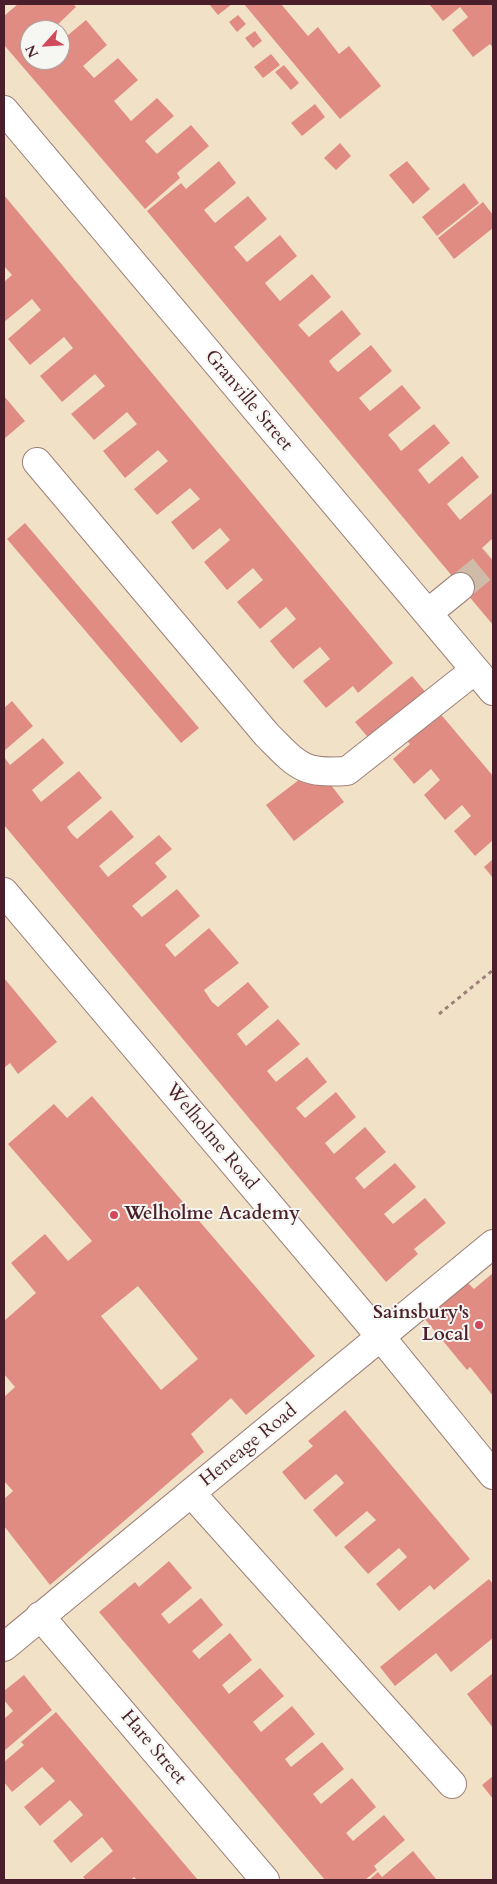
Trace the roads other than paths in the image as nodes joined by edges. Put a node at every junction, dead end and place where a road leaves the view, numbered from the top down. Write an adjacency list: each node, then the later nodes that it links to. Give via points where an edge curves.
1 (4, 110): 4 (street, Granville Street)
2 (37, 462): 5 (street, via 295,764 320,773 347,771)
3 (460, 586): 4 (street)
4 (428, 613): 5 (street, Granville Street)
5 (475, 670): 6 (street, Granville Street)
6 (493, 691)
7 (4, 892): 9 (street, Welholme Road)
8 (493, 1244): 9 (street, Heneage Road)
9 (380, 1336): 10 (street, Welholme Road); 11 (street, Heneage Road)
10 (493, 1475)
11 (192, 1493): 12 (street, Heneage Road); 14 (street)
12 (40, 1616): 13 (street, Heneage Road); 15 (street, Hare Street)
13 (4, 1647)
14 (452, 1784)
15 (265, 1880)

